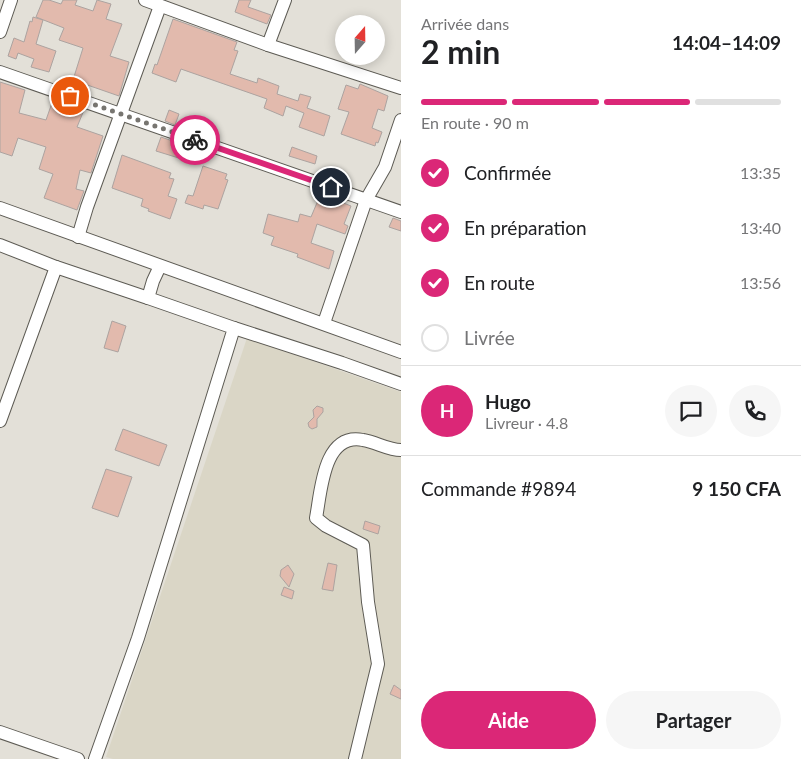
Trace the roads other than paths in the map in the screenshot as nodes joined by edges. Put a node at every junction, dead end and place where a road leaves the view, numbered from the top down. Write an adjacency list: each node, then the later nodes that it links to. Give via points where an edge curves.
1 (11, 0): 5 (street)
2 (145, 0): 4 (street)
3 (284, 0): 6 (street)
4 (160, 6): 6 (street); 9 (street)
5 (0, 32)
6 (268, 45): 8 (street)
7 (0, 72): 9 (street)
8 (401, 88)
9 (122, 114): 11 (street); 14 (street)
10 (401, 120): 11 (street, via 385,167)
11 (366, 200): 13 (street); 19 (street)
12 (0, 208): 14 (street)
13 (401, 212)
14 (78, 237): 17 (street)
15 (0, 245): 16 (street)
16 (56, 266): 18 (street); 23 (street)
17 (160, 266): 18 (street); 19 (street)
18 (150, 291): 20 (street)
19 (324, 323): 21 (street)
20 (234, 328): 22 (street); 27 (street, via 138,638)
21 (401, 352)
22 (401, 384)
23 (0, 421)
24 (401, 450): 28 (street, via 361,439 344,442 330,454 316,518 363,545 378,664)
25 (0, 732): 26 (street)
26 (78, 759)
27 (95, 759)
28 (355, 759)

